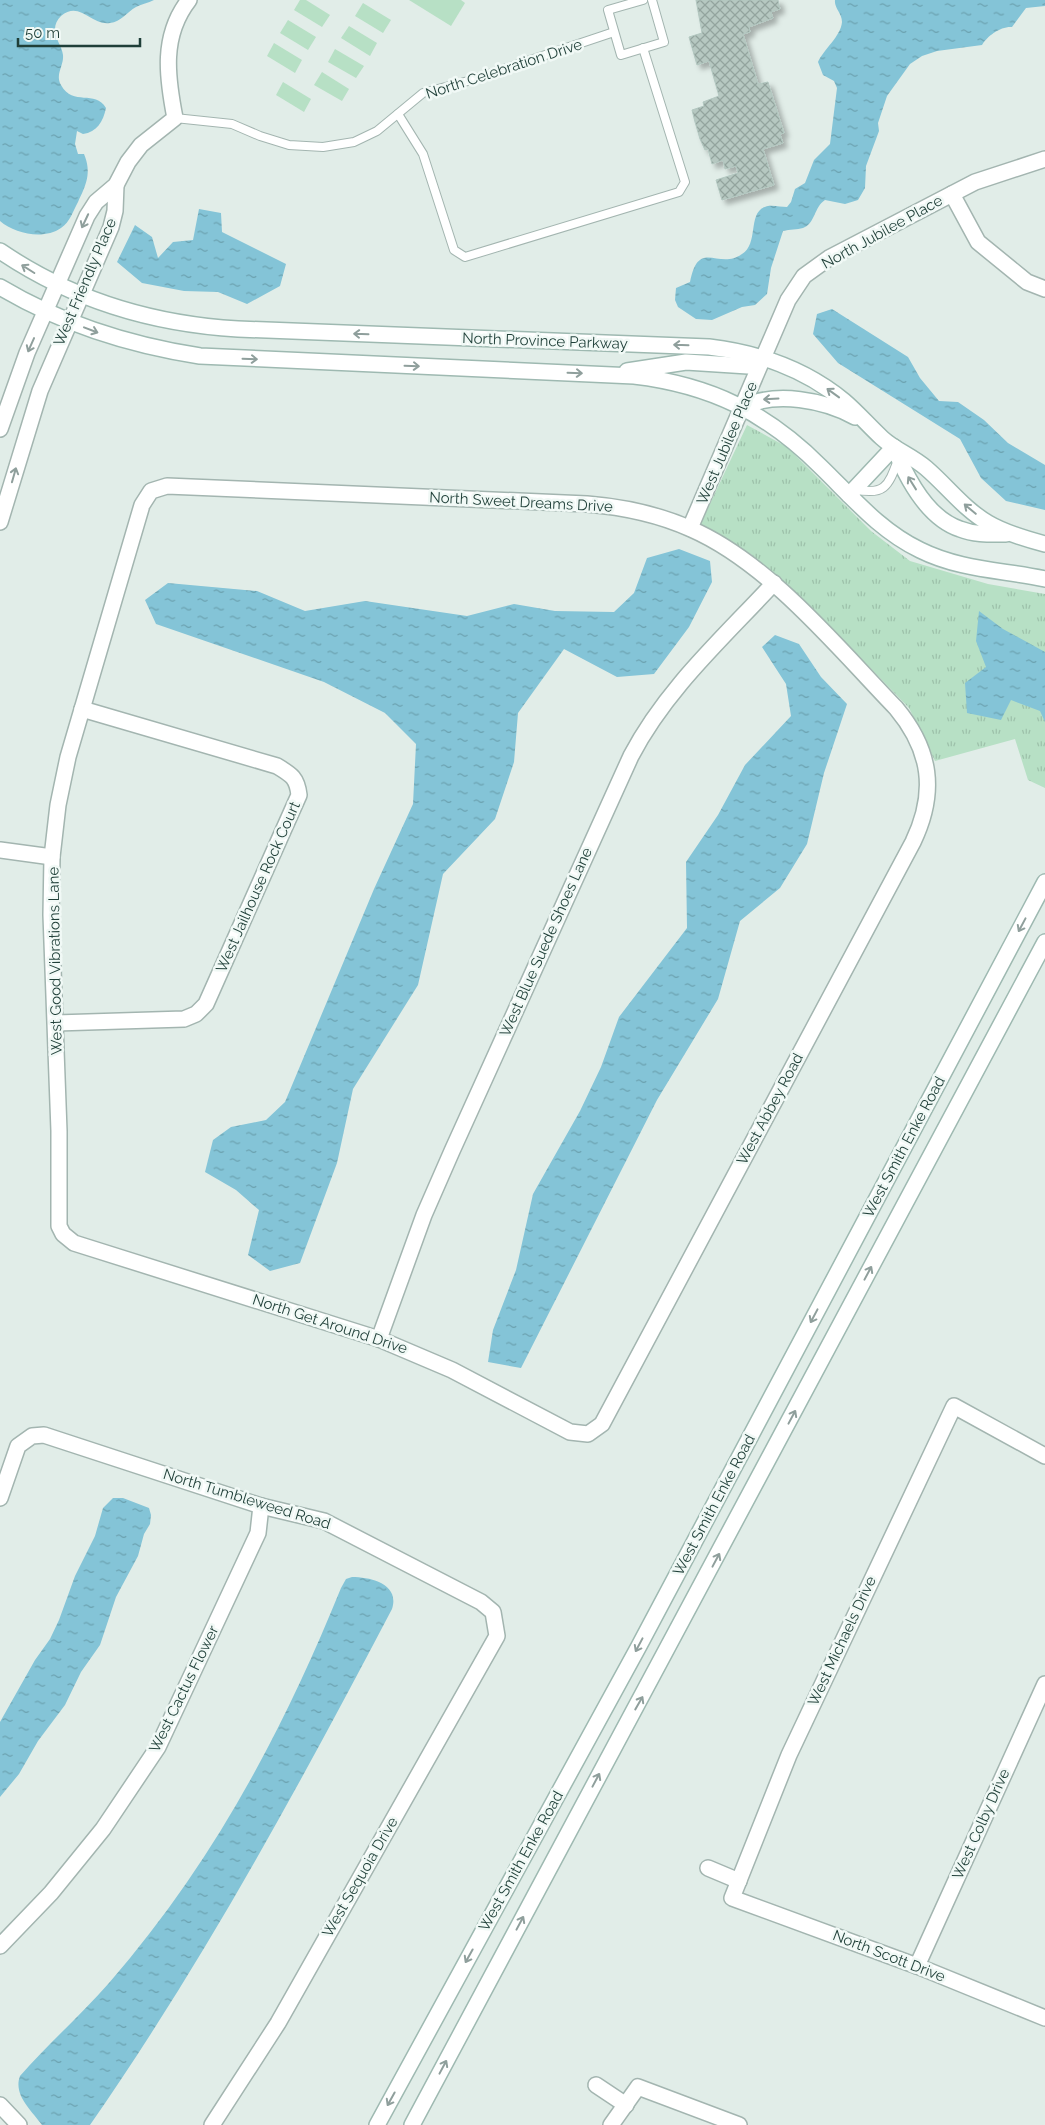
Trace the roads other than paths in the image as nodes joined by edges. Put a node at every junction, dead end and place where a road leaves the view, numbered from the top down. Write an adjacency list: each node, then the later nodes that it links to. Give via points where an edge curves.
1 (189, 0): 8 (street, via 172,32 167,55)
2 (643, 0): 4 (lane)
3 (652, 0): 6 (lane, via 664,42)
4 (628, 2): 5 (lane, via 608,10)
5 (614, 32): 6 (lane, via 621,55); 7 (lane, North Celebration Drive, via 423,93)
6 (643, 48): 7 (lane, via 685,182 679,192 466,257 454,250 423,154)
7 (398, 114): 8 (lane, North Celebration Drive, via 377,131 354,142 324,147 290,145 232,124)
8 (175, 118): 10 (street, via 141,146)
9 (1045, 159): 11 (street, North Jubilee Place, via 975,182)
10 (116, 185): 13 (street, West Friendly Place, one-way to 13, via 96,202 87,216); 16 (street, West Friendly Place, via 111,227)
11 (952, 194): 15 (street, via 978,242 1027,282); 19 (street, North Jubilee Place, via 829,258 804,276 788,300)
12 (0, 251): 13 (street, North Province Parkway, one-way to 12)
13 (57, 285): 16 (street, North Province Parkway); 17 (street, West Friendly Place)
14 (0, 287): 17 (street, North Province Parkway)
15 (1045, 289)
16 (80, 296): 18 (street, West Friendly Place); 19 (street, North Province Parkway, one-way to 16, via 701,346 206,327 141,316)
17 (45, 312): 18 (street, North Province Parkway); 23 (street, West Friendly Place, one-way to 23, via 15,382)
18 (69, 322): 20 (street, North Province Parkway, one-way to 20, via 134,344 200,356); 27 (street, West Friendly Place, one-way to 18, via 37,399)
19 (765, 357): 20 (street, via 748,366 686,362); 21 (street, West Jubilee Place); 22 (street, North Province Parkway, one-way to 19, via 820,384)
20 (609, 375): 21 (street, North Province Parkway, via 662,379 690,385)
21 (743, 407): 22 (street, one-way to 21, via 846,412 806,401 766,399); 26 (street, North Province Parkway, via 784,434); 28 (street, West Jubilee Place)
22 (868, 423): 24 (street, North Province Parkway)
23 (0, 429)
24 (896, 453): 26 (street); 26 (lane, via 891,482 879,491); 29 (street, North Province Parkway, one-way to 24, via 970,510 926,468); 29 (street, one-way to 24, via 959,529 941,518 919,494)
25 (151, 491): 28 (street, North Sweet Dreams Drive, via 167,486 587,504 620,507); 33 (street, West Good Vibrations Lane, via 142,505)
26 (851, 492): 31 (street, North Province Parkway, via 879,523 919,550 969,567)
27 (0, 522)
28 (690, 528): 32 (street, North Sweet Dreams Drive, via 716,542)
29 (1010, 534): 30 (street, North Province Parkway)
30 (1045, 544)
31 (1045, 579)
32 (774, 583): 34 (street, North Sweet Dreams Drive, via 912,727 922,748); 41 (street, West Blue Suede Shoes Lane, via 668,697 630,756 448,1159)
33 (82, 709): 36 (street, West Good Vibrations Lane, via 58,805); 39 (street, West Jailhouse Rock Court, via 277,766 297,782 299,795 206,1004 196,1014 184,1019)
34 (928, 774): 42 (street, West Abbey Road, via 923,820 913,842 602,1424)
35 (0, 850): 36 (street)
36 (52, 857): 39 (street, West Good Vibrations Lane)
37 (1045, 882): 59 (street, West Smith Enke Road, one-way to 59, via 646,1632)
38 (1045, 942): 60 (street, West Smith Enke Road, one-way to 38)
39 (56, 1023): 40 (street, West Good Vibrations Lane, via 58,1217)
40 (63, 1234): 41 (street, North Get Around Drive, via 74,1243)
41 (379, 1339): 42 (street, North Get Around Drive, via 452,1370 570,1432)
42 (588, 1434)
43 (1045, 1455): 49 (street, West Michaels Drive, via 954,1406 789,1755)
44 (0, 1498): 45 (street, North Tumbleweed Road, via 18,1446 32,1436 44,1435)
45 (261, 1506): 46 (street, North Tumbleweed Road, via 324,1520 481,1602 493,1612); 51 (street, West Cactus Flower, via 258,1533 158,1747 103,1830 51,1893)
46 (495, 1625): 58 (street, West Sequoia Drive, via 497,1636 278,2023)
47 (1045, 1684): 52 (street, West Colby Drive)
48 (708, 1868): 49 (street)
49 (740, 1881): 50 (street, West Michaels Drive)
50 (732, 1898): 52 (street, North Scott Drive)
51 (0, 1946)
52 (917, 1966): 53 (street, North Scott Drive)
53 (1045, 2018)
54 (596, 2085): 56 (street)
55 (0, 2105): 57 (street)
56 (626, 2105): 61 (street); 62 (street, via 638,2087)
57 (19, 2125)
58 (212, 2125)
59 (377, 2125)
60 (412, 2125)
61 (611, 2125)
62 (739, 2125)

